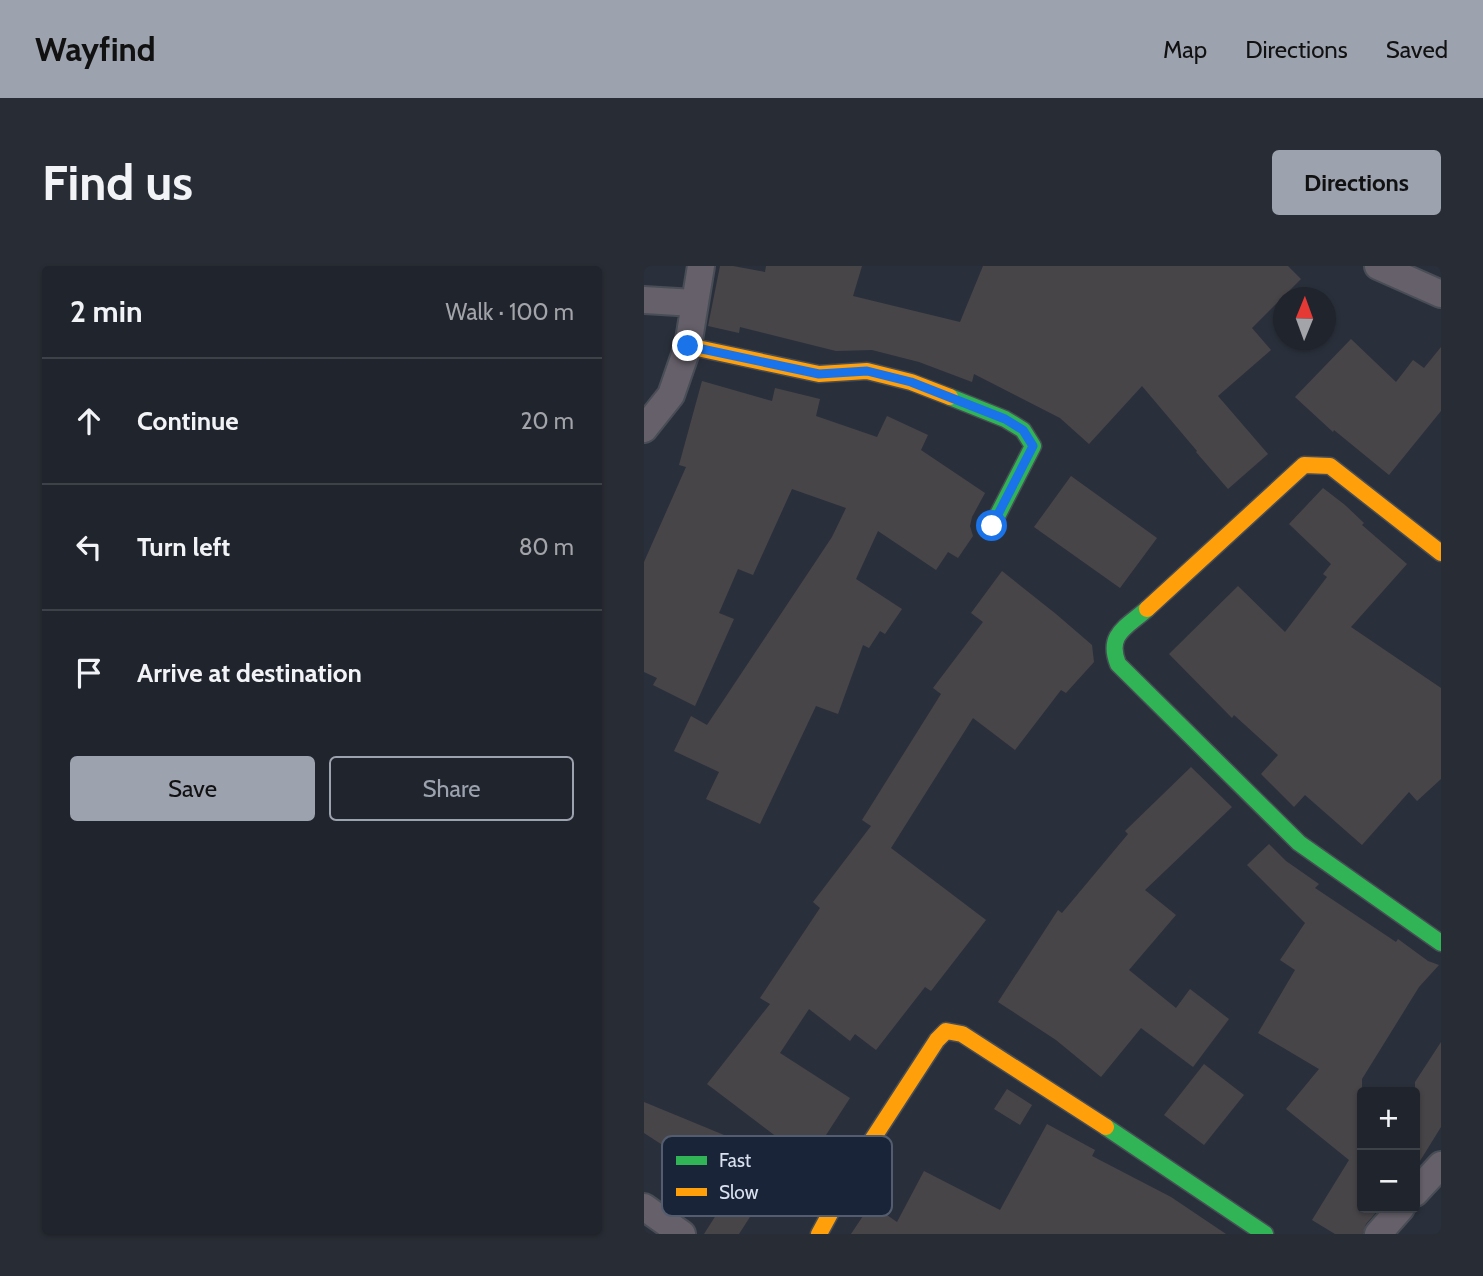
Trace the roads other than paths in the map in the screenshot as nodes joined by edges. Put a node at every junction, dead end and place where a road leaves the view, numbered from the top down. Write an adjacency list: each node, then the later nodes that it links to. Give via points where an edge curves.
1 (701, 266): 5 (street)
2 (1378, 266): 3 (street)
3 (1441, 294)
4 (644, 300): 5 (street)
5 (694, 303): 6 (street)
6 (688, 346): 7 (street, via 671,395); 8 (street, via 819,374 867,371 911,382 1005,419 1023,430 1033,446)
7 (644, 429)
8 (992, 526)
9 (1441, 553): 10 (street, via 1330,466 1304,465 1115,638 1114,650 1118,664 1299,843)
10 (1441, 943)
11 (875, 1136): 19 (street, via 937,1040 946,1031 962,1034)
12 (1441, 1165): 13 (street)
13 (1420, 1188)
14 (644, 1207): 17 (street)
15 (1397, 1213): 20 (street)
16 (829, 1216): 18 (street)
17 (682, 1234)
18 (820, 1234)
19 (1265, 1234)
20 (1378, 1234)

